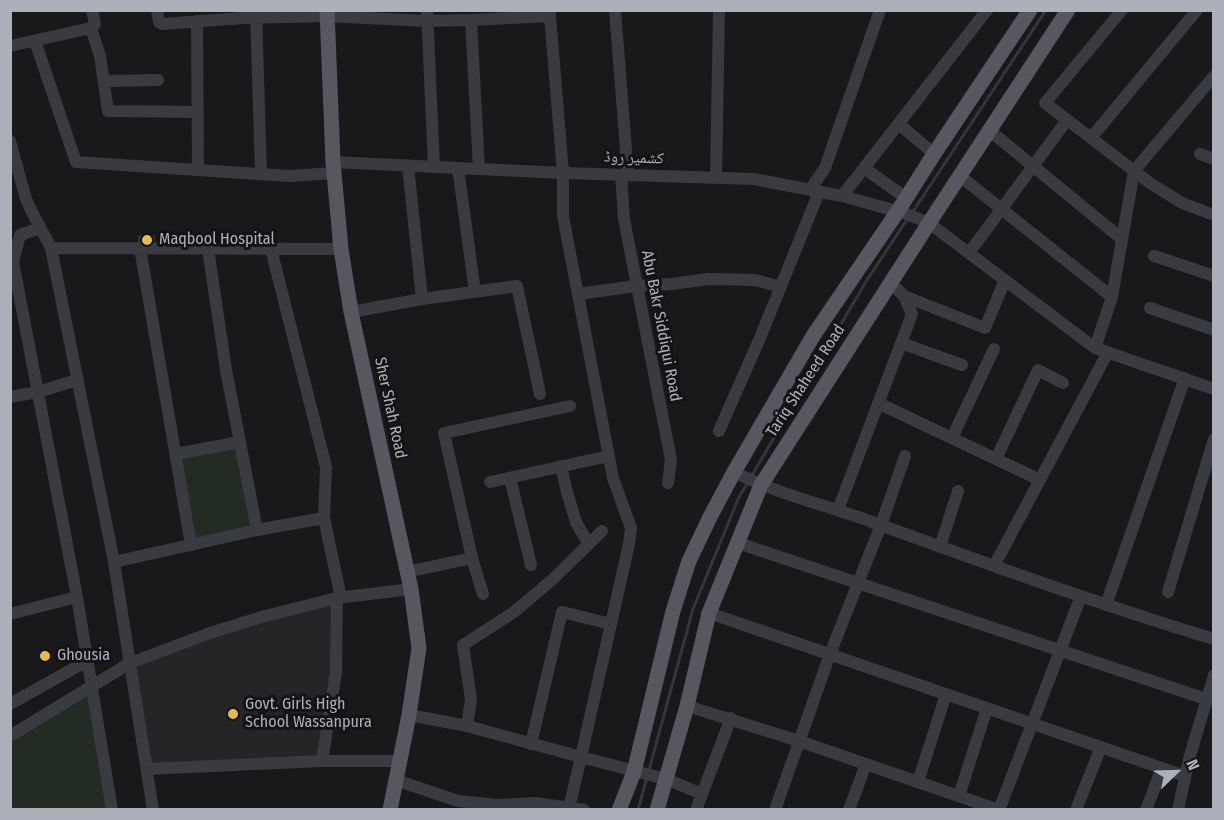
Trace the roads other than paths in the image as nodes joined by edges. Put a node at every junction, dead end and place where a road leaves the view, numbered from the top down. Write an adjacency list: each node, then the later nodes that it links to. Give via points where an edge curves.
1 (92, 10): 17 (street, via 95,24)
2 (157, 10): 15 (street, via 162,24)
3 (615, 10): 43 (street, Abu Bakr Siddiqui Road)
4 (718, 10): 45 (street)
5 (880, 10): 46 (street)
6 (987, 10): 25 (street)
7 (1030, 10): 29 (main road, Tariq Shaheed Road)
8 (1068, 10): 26 (main road, Tariq Shaheed Road)
9 (1122, 10): 24 (street, via 1045,103)
10 (1197, 10): 27 (street)
11 (327, 13): 13 (street); 14 (street); 34 (main road, Sher Shah Road)
12 (550, 13): 16 (street); 41 (street)
13 (256, 14): 15 (street); 42 (street)
14 (427, 16): 16 (street); 35 (street)
15 (202, 17): 23 (street)
16 (471, 20): 38 (street)
17 (91, 28): 18 (street); 22 (street)
18 (35, 41): 19 (street); 39 (street, کشمیر روڈ, via 75,162)
19 (10, 46)
20 (1214, 76): 40 (street)
21 (158, 80): 22 (street)
22 (104, 81): 23 (street, via 108,111)
23 (198, 112): 39 (street)
24 (1067, 120): 27 (street); 32 (street)
25 (898, 124): 29 (street); 37 (street)
26 (989, 130): 32 (street); 44 (main road, Tariq Shaheed Road)
27 (1091, 138): 40 (street)
28 (10, 141): 52 (street, via 26,199)
29 (933, 154): 48 (main road, Tariq Shaheed Road)
30 (1200, 154): 31 (street)
31 (1214, 159)
32 (1033, 165): 49 (street); 53 (street)
33 (408, 166): 34 (street, کشمیر روڈ); 35 (street, کشمیر روڈ); 70 (street)
34 (333, 167): 42 (street, کشمیر روڈ, via 289,176); 58 (main road, Sher Shah Road)
35 (434, 167): 36 (street, کشمیر روڈ)
36 (458, 168): 38 (street, کشمیر روڈ); 66 (street)
37 (864, 168): 47 (street); 48 (street)
38 (479, 169): 41 (street, کشمیر روڈ)
39 (198, 170): 42 (street, کشمیر روڈ)
40 (1134, 171): 50 (street, via 1182,203); 53 (street)
41 (563, 173): 43 (street, کشمیر روڈ); 67 (street, via 563,216)
42 (261, 174)
43 (625, 175): 45 (street, کشمیر روڈ); 64 (street, Abu Bakr Siddiqui Road, via 624,219)
44 (960, 176): 49 (street); 51 (main road, Tariq Shaheed Road)
45 (716, 178): 46 (street, کشمیر روڈ, via 754,179)
46 (815, 191): 47 (street, کشمیر روڈ); 65 (street)
47 (842, 196): 48 (street, کشمیر روڈ)
48 (903, 208): 51 (street, کشمیر روڈ); 98 (main road, Tariq Shaheed Road, via 813,336)
49 (1001, 209): 59 (street); 69 (street)
50 (1214, 215)
51 (929, 223): 59 (street, کشمیر روڈ); 63 (main road, Tariq Shaheed Road)
52 (40, 228): 54 (street); 83 (street, via 20,236 13,262)
53 (1122, 238): 69 (street)
54 (51, 248): 55 (street); 80 (street)
55 (140, 248): 56 (street); 92 (street)
56 (208, 249): 57 (street); 91 (street)
57 (271, 249): 58 (street); 104 (street, via 326,467)
58 (341, 249): 72 (main road, Sher Shah Road)
59 (969, 253): 62 (street, کشمیر روڈ)
60 (1154, 256): 61 (street)
61 (1214, 276)
62 (1005, 280): 68 (street, via 986,328); 75 (street, کشمیر روڈ)
63 (891, 283): 68 (street); 98 (main road, Tariq Shaheed Road)
64 (636, 286): 65 (street, via 709,279 755,280); 67 (street); 101 (street, Abu Bakr Siddiqui Road, via 671,460)
65 (781, 287): 88 (street)
66 (475, 292): 70 (street); 84 (street, via 517,286)
67 (578, 294): 93 (street)
68 (904, 296): 74 (street, via 912,314)
69 (1112, 297): 75 (street)
70 (422, 300): 72 (street)
71 (1150, 308): 73 (street)
72 (351, 312): 116 (main road, Sher Shah Road)
73 (1214, 330)
74 (901, 343): 78 (street); 86 (street)
75 (1095, 348): 77 (street, کشمیر روڈ)
76 (994, 349): 89 (street)
77 (1108, 352): 79 (street, کشمیر روڈ); 99 (street)
78 (962, 365)
79 (1185, 378): 82 (street, کشمیر روڈ); 124 (street)
80 (77, 380): 83 (street); 113 (street)
81 (1063, 383): 95 (street, via 1038,370)
82 (1212, 385)
83 (38, 392): 85 (street); 122 (street)
84 (540, 394)
85 (10, 397)
86 (878, 403): 89 (street); 103 (street)
87 (570, 406): 112 (street, via 444,433)
88 (719, 431)
89 (952, 438): 95 (street)
90 (1214, 439): 119 (street)
91 (240, 442): 92 (street); 106 (street)
92 (176, 454): 110 (street)
93 (609, 456): 96 (street); 127 (street, via 631,528)
94 (905, 456): 105 (street)
95 (996, 459): 99 (street)
96 (561, 466): 97 (street); 108 (street, via 576,522)
97 (510, 478): 100 (street); 114 (street)
98 (747, 479): 103 (street); 109 (main road, Tariq Shaheed Road); 154 (main road, Tariq Shaheed Road, via 710,517 689,561 672,611)
99 (1040, 480): 115 (street)
100 (490, 482)
101 (668, 483)
102 (958, 491): 111 (street)
103 (838, 510): 105 (street)
104 (324, 518): 106 (street); 123 (street)
105 (881, 525): 111 (street); 117 (street)
106 (257, 530): 110 (street)
107 (602, 531): 108 (street)
108 (588, 543): 143 (street, via 514,612 463,645 471,699)
109 (738, 543): 117 (street); 125 (main road, Tariq Shaheed Road)
110 (191, 545): 113 (street)
111 (940, 547): 115 (street)
112 (472, 558): 116 (street); 120 (street)
113 (114, 562): 132 (street)
114 (531, 565)
115 (994, 566): 121 (street)
116 (407, 572): 118 (main road, Sher Shah Road)
117 (858, 583): 129 (street); 130 (street)
118 (411, 590): 123 (street); 140 (main road, Sher Shah Road, via 419,648)
119 (1168, 592)
120 (483, 594)
121 (1081, 596): 124 (street); 129 (street)
122 (77, 597): 126 (street); 131 (street)
123 (339, 598): 132 (street, via 210,633); 149 (street, via 336,673)
124 (1106, 605): 128 (street)
125 (709, 613): 130 (street); 138 (main road, Tariq Shaheed Road)
126 (10, 614)
127 (611, 624): 146 (street, via 562,612); 148 (street)
128 (1214, 639)
129 (1060, 651): 136 (street); 142 (street)
130 (830, 654): 135 (street); 145 (street)
131 (87, 661): 134 (street); 137 (street)
132 (130, 663): 134 (street); 153 (street)
133 (1214, 675): 136 (street)
134 (92, 686): 144 (street); 165 (street)
135 (946, 694): 139 (street); 158 (street)
136 (1206, 699): 155 (street)
137 (10, 704)
138 (687, 706): 141 (street); 156 (main road, Tariq Shaheed Road)
139 (987, 708): 142 (street); 160 (street)
140 (408, 715): 143 (street); 150 (main road, Sher Shah Road)
141 (731, 718): 145 (street); 159 (street)
142 (1033, 724): 147 (street); 174 (street)
143 (467, 726): 146 (street)
144 (10, 736)
145 (799, 741): 151 (street); 172 (street)
146 (531, 744): 148 (street)
147 (1101, 747): 152 (street); 175 (street)
148 (581, 757): 154 (street); 164 (street)
149 (322, 761): 150 (street); 153 (street)
150 (400, 761): 157 (main road, Sher Shah Road)
151 (866, 764): 158 (street); 173 (street)
152 (1162, 768): 155 (street); 176 (street)
153 (147, 769): 166 (street)
154 (636, 772): 156 (street); 169 (main road, Tariq Shaheed Road)
155 (1185, 776): 177 (street)
156 (664, 778): 159 (street); 170 (main road, Tariq Shaheed Road)
157 (396, 780): 161 (street); 167 (main road, Sher Shah Road)
158 (918, 782): 160 (street)
159 (702, 794): 171 (street)
160 (959, 796): 174 (street)
161 (457, 805): 162 (street)
162 (497, 807): 163 (street, via 535,803)
163 (546, 807): 164 (street)
164 (569, 808): 168 (street)
165 (112, 810)
166 (153, 810)
167 (390, 810)
168 (584, 810)
169 (620, 810)
170 (657, 810)
171 (696, 810)
172 (775, 810)
173 (849, 810)
174 (999, 810)
175 (1076, 810)
176 (1146, 810)
177 (1179, 810)

